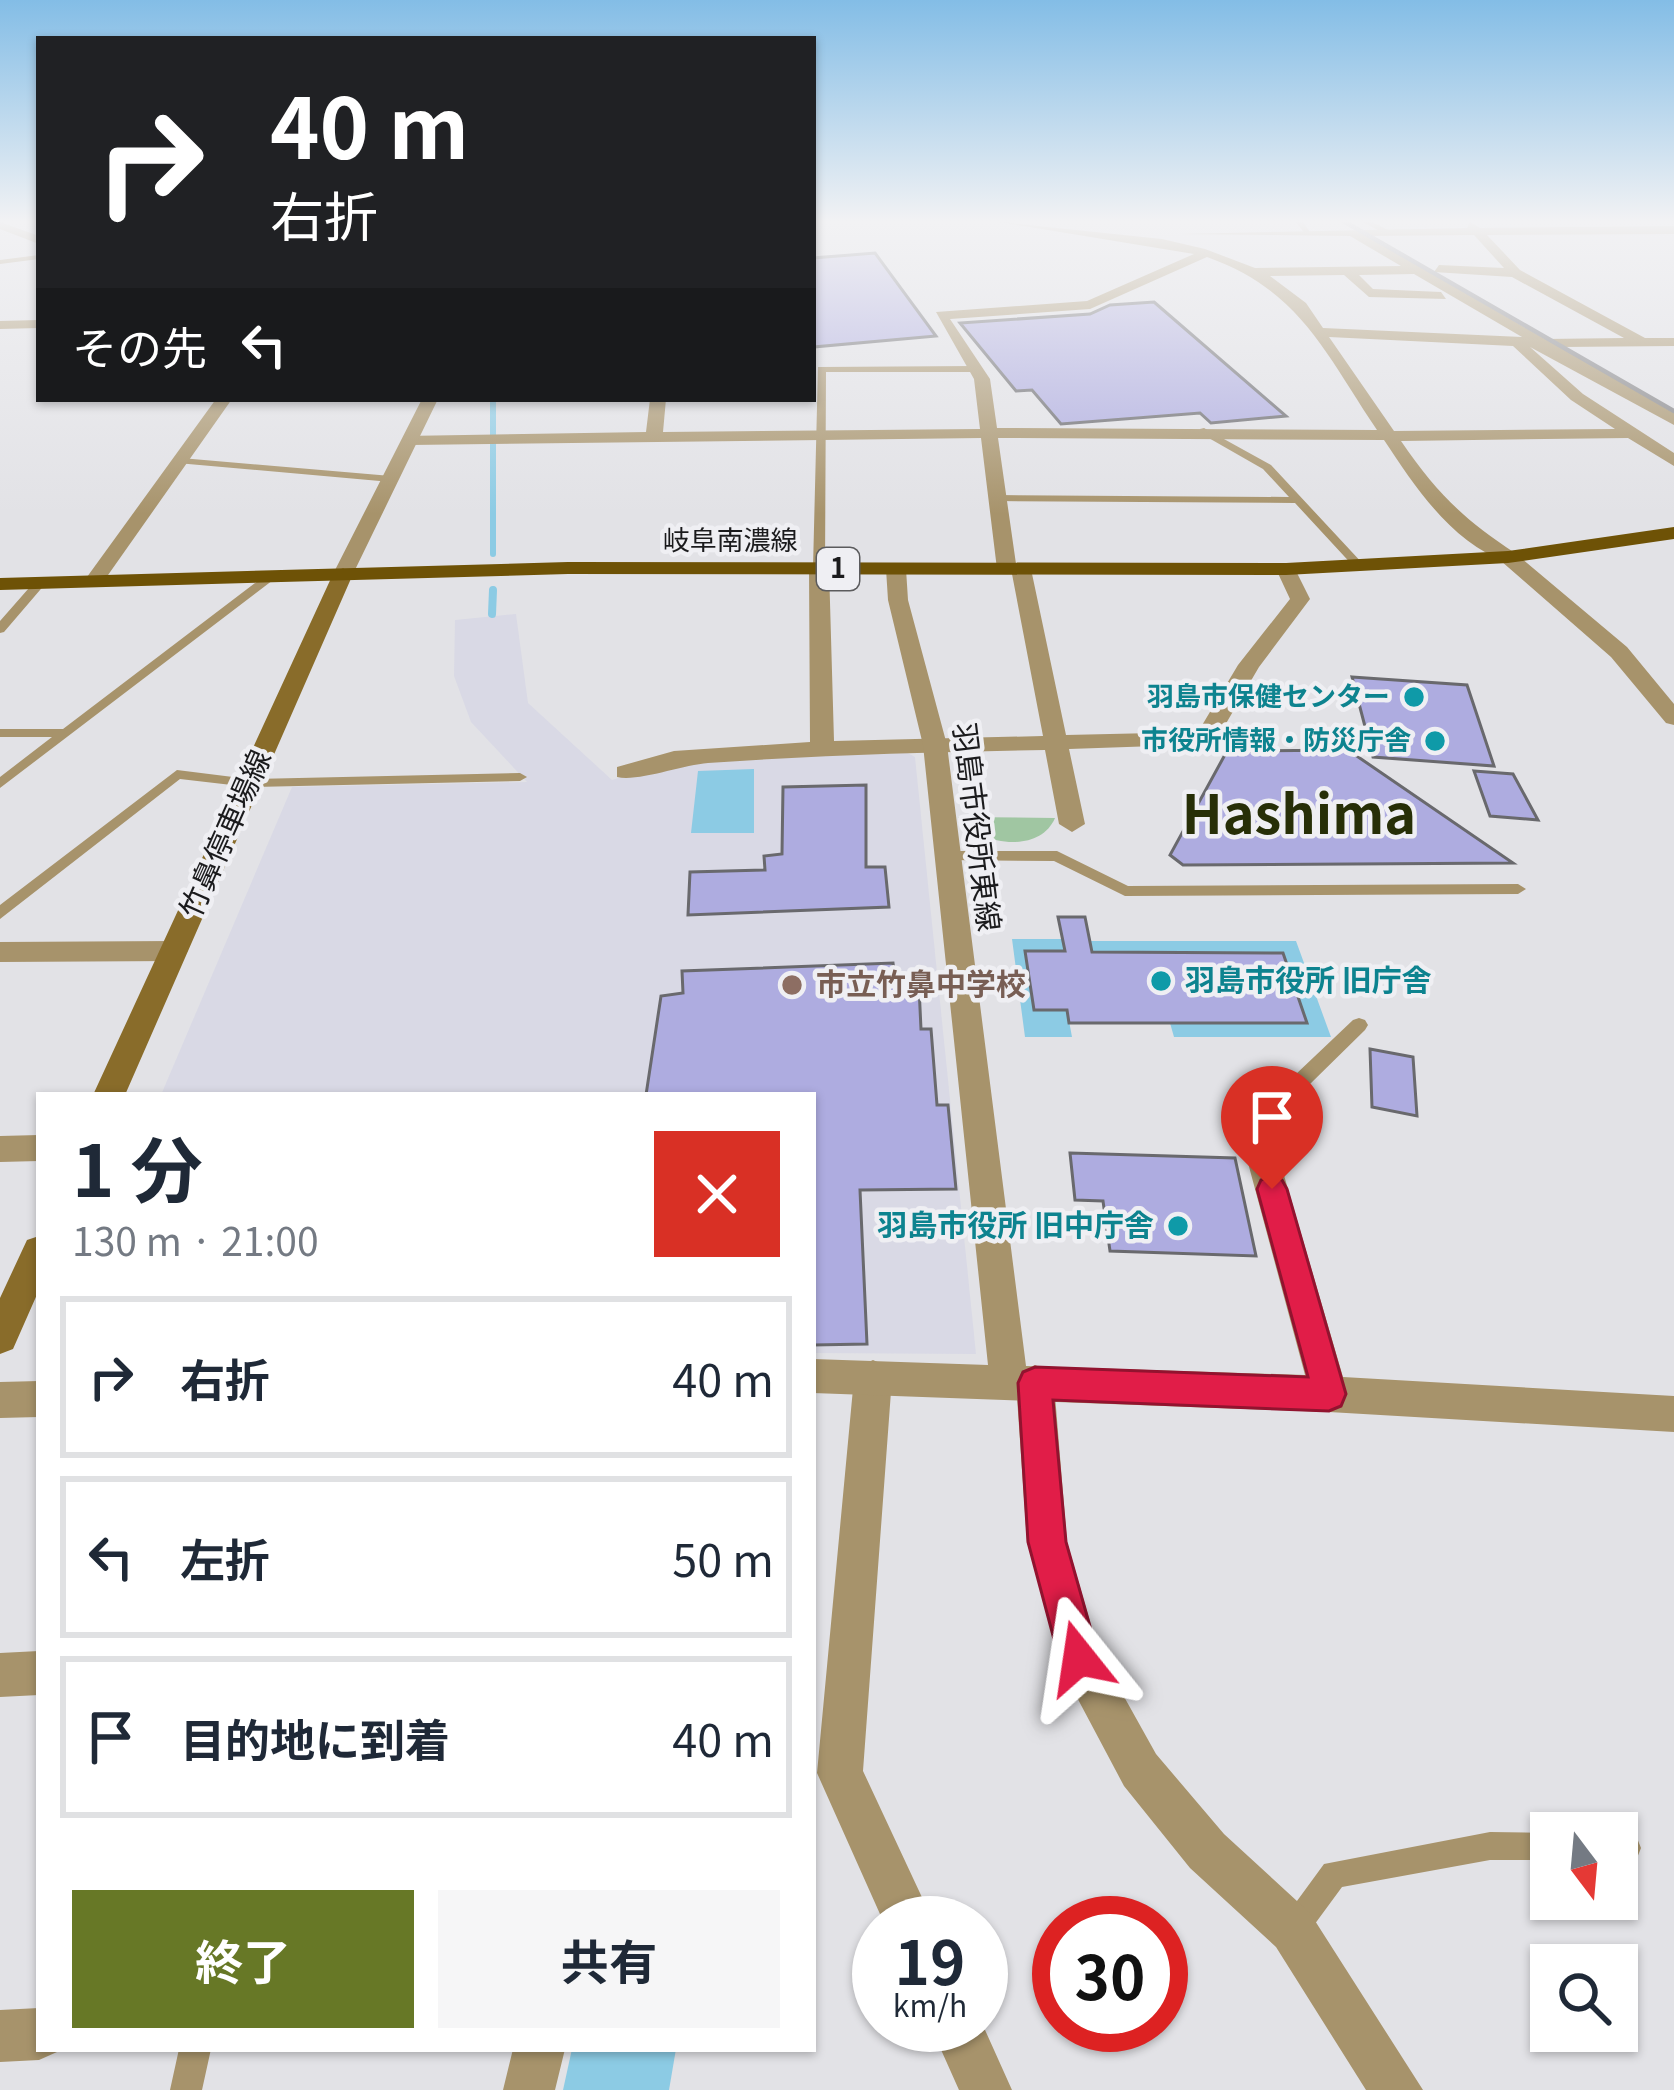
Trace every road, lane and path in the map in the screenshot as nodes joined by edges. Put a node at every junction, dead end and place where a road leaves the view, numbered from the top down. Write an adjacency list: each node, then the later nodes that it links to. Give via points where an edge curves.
1 (943, 320): 15 (street)
2 (1309, 320): 8 (street)
3 (1500, 320): 11 (street)
4 (1530, 320): 12 (street)
5 (1600, 320): 13 (street)
6 (36, 324): 7 (street)
7 (0, 325)
8 (1316, 332): 9 (street); 23 (street)
9 (1516, 342): 11 (street); 24 (street)
10 (1674, 342): 13 (street)
11 (1540, 343): 12 (street); 20 (street)
12 (1572, 343): 13 (street); 16 (street)
13 (1645, 344): 14 (street)
14 (1674, 359)
15 (975, 369): 22 (street); 25 (lane, via 821,369)
16 (1674, 399)
17 (222, 402): 28 (street)
18 (429, 402): 27 (street)
19 (658, 402): 26 (street)
20 (1674, 423): 24 (street)
21 (1204, 431): 22 (street); 23 (street); 32 (lane, via 1267,467)
22 (990, 434): 25 (street); 31 (street)
23 (1383, 434): 24 (street); 34 (street, via 1458,524)
24 (1630, 434): 29 (street)
25 (823, 436): 26 (street); 36 (lane)
26 (654, 438): 27 (street)
27 (410, 440): 30 (street)
28 (181, 460): 30 (lane); 42 (street)
29 (1674, 461)
30 (391, 478): 40 (street)
31 (997, 498): 32 (lane); 38 (street)
32 (1298, 500): 35 (lane)
33 (1674, 533): 34 (main road, 岐阜南濃線 / 1)
34 (1508, 557): 35 (main road, 岐阜南濃線 / 1); 46 (street, via 1619,652)
35 (1360, 567): 39 (main road, 岐阜南濃線 / 1)
36 (819, 568): 37 (main road, 岐阜南濃線 / 1); 40 (main road, 岐阜南濃線 / 1); 51 (street)
37 (896, 569): 38 (main road, 岐阜南濃線 / 1); 50 (street, 羽島市役所東線)
38 (1014, 569): 39 (main road, 岐阜南濃線 / 1); 49 (street)
39 (1286, 569): 49 (street, via 1300,599 1206,740)
40 (343, 574): 41 (main road, 岐阜南濃線 / 1); 54 (main road, 竹鼻停車場線)
41 (271, 577): 42 (main road, 岐阜南濃線 / 1); 48 (lane)
42 (94, 581): 43 (main road, 岐阜南濃線 / 1)
43 (40, 583): 44 (main road, 岐阜南濃線 / 1); 45 (lane)
44 (0, 584)
45 (0, 629)
46 (1674, 718)
47 (0, 733): 48 (lane)
48 (66, 733): 55 (lane)
49 (1058, 744): 50 (street); 56 (street)
50 (935, 745): 51 (street); 57 (street, 羽島市役所東線)
51 (822, 748): 52 (street, via 674,758)
52 (625, 772)
53 (520, 777): 54 (lane)
54 (250, 782): 60 (lane, via 177,774); 61 (main road, 竹鼻停車場線)
55 (0, 784)
56 (1072, 824): 58 (lane)
57 (947, 856): 58 (lane); 72 (street, 羽島市役所東線)
58 (1057, 856): 59 (lane, via 1124,891)
59 (1518, 890)
60 (0, 913)
61 (174, 951): 62 (street); 64 (main road, 竹鼻停車場線)
62 (0, 952)
63 (1359, 1025): 66 (lane, via 1301,1080)
64 (110, 1092)
65 (36, 1148): 67 (street)
66 (1261, 1148): 73 (street)
67 (0, 1149)
68 (36, 1258): 69 (main road)
69 (0, 1337)
70 (816, 1376): 71 (street)
71 (873, 1378): 72 (street); 80 (street, via 840,1773)
72 (1022, 1383): 73 (street); 81 (street, 羽島市役所東線, via 1047,1542 1079,1658 1140,1770 1207,1851)
73 (1329, 1394): 76 (street)
74 (36, 1399): 75 (street)
75 (0, 1400)
76 (1674, 1414)
77 (36, 1673): 78 (street)
78 (0, 1675)
79 (1530, 1846): 81 (lane, via 1334,1874)
80 (897, 1896)
81 (1293, 1930): 90 (street, 羽島市役所東線)
82 (36, 2034): 83 (street)
83 (0, 2036)
84 (194, 2052): 87 (lane)
85 (538, 2052): 88 (street)
86 (968, 2052): 89 (street)
87 (186, 2090)
88 (529, 2090)
89 (986, 2090)
90 (1397, 2090)

